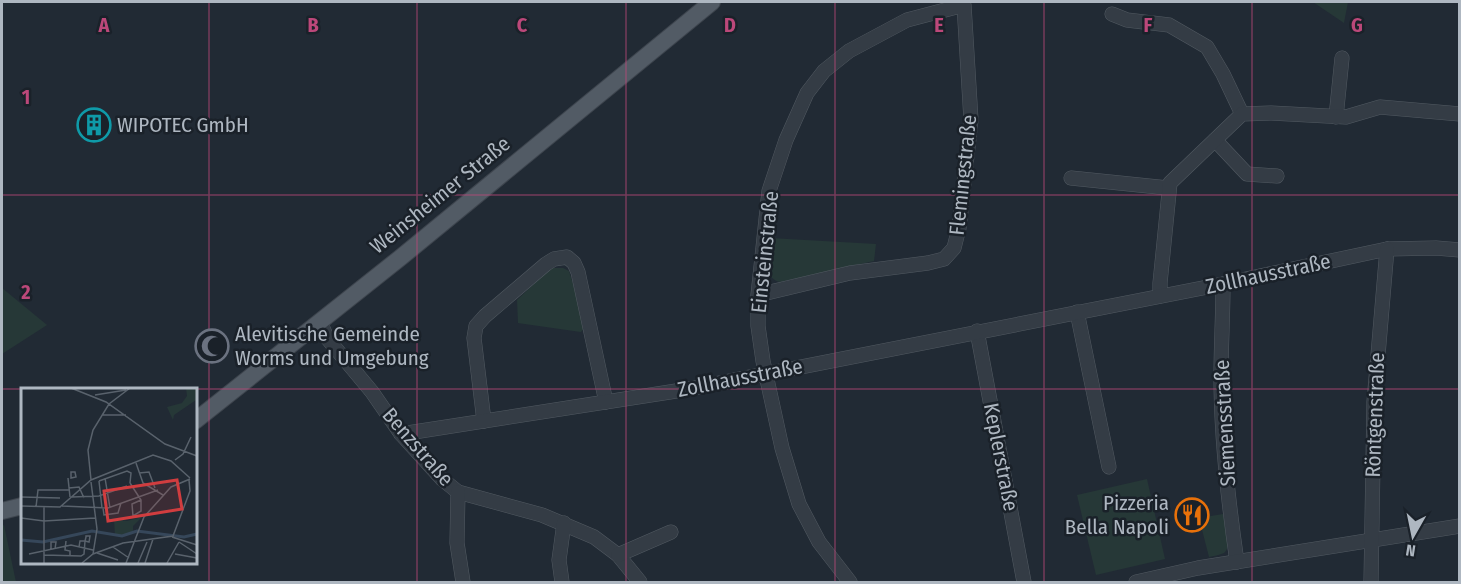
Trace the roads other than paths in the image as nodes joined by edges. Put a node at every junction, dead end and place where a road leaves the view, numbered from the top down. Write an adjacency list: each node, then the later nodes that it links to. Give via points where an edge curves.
1 (712, 2): 18 (main road, Weinsheimer Straße)
2 (964, 4): 15 (street, Einsteinstraße, via 907,20 849,51 824,71 807,93 769,191); 15 (street, Flemingstraße, via 971,120 954,248 944,259 928,263 850,273)
3 (1112, 15): 5 (street, via 1169,26 1207,47)
4 (1342, 58): 7 (street)
5 (1242, 114): 7 (street); 8 (street)
6 (1460, 114): 7 (street, via 1380,107)
7 (1336, 117)
8 (1215, 140): 9 (street, via 1247,174); 11 (street)
9 (1276, 176)
10 (1071, 178): 11 (street)
11 (1168, 188): 16 (street)
12 (1387, 249): 13 (street, Zollhausstraße); 14 (street, Zollhausstraße); 32 (street, Röntgenstraße, via 1374,402)
13 (1460, 250)
14 (1223, 284): 16 (street, Zollhausstraße); 34 (street, Siemensstraße, via 1223,435)
15 (758, 295): 20 (street, Einsteinstraße, via 758,326)
16 (1160, 296): 17 (street, Zollhausstraße)
17 (1077, 312): 19 (street, Zollhausstraße); 25 (street)
18 (320, 321): 22 (main road, Weinsheimer Straße); 24 (street, Benzstraße, via 327,338)
19 (977, 332): 20 (street, Zollhausstraße); 40 (street, Keplerstraße)
20 (766, 373): 21 (street, Zollhausstraße); 39 (street, Einsteinstraße, via 799,504 819,542)
21 (606, 402): 23 (street, Zollhausstraße); 23 (street, via 578,272 567,256 546,264 476,326)
22 (196, 421)
23 (484, 421): 24 (street, Zollhausstraße)
24 (401, 434): 26 (street, Benzstraße)
25 (1109, 466)
26 (458, 492): 29 (street, Benzstraße); 36 (street, via 457,543)
27 (21, 506): 28 (main road)
28 (2, 511)
29 (564, 523): 33 (street, Benzstraße, via 594,537); 37 (street, via 559,560)
30 (1460, 525): 32 (street)
31 (671, 532): 33 (street)
32 (1372, 540): 34 (street); 43 (street, Röntgenstraße)
33 (618, 555): 38 (street, Benzstraße)
34 (1237, 562): 35 (street)
35 (1198, 568): 41 (street); 42 (street)
36 (463, 582)
37 (562, 582)
38 (640, 582)
39 (850, 582)
40 (1024, 582)
41 (1136, 582)
42 (1200, 582)
43 (1371, 582)

